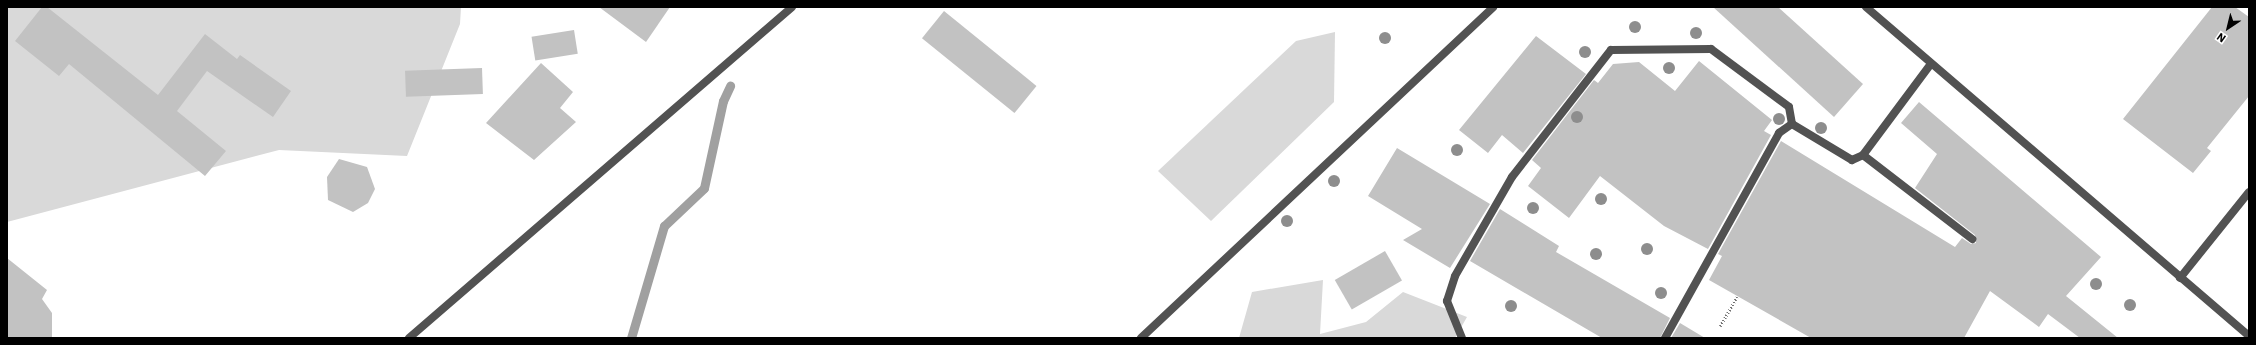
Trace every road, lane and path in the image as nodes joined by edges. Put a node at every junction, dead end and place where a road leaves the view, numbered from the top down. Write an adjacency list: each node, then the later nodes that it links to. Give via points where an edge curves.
1 (792, 7): 13 (street)
2 (1493, 7): 14 (street)
3 (1866, 7): 4 (street)
4 (1930, 65): 6 (street); 9 (street)
5 (1792, 124): 6 (street, via 1852,160); 15 (street, via 1789,107 1711,49 1611,50 1512,177 1455,276 1447,301); 16 (street, via 1779,133)
6 (1863, 155): 8 (street)
7 (2249, 192): 9 (street)
8 (1972, 239)
9 (2180, 278): 12 (street)
10 (1737, 296): 11 (path)
11 (1720, 326)
12 (2249, 336)
13 (409, 338)
14 (1141, 338)
15 (1462, 338)
16 (1665, 338)

